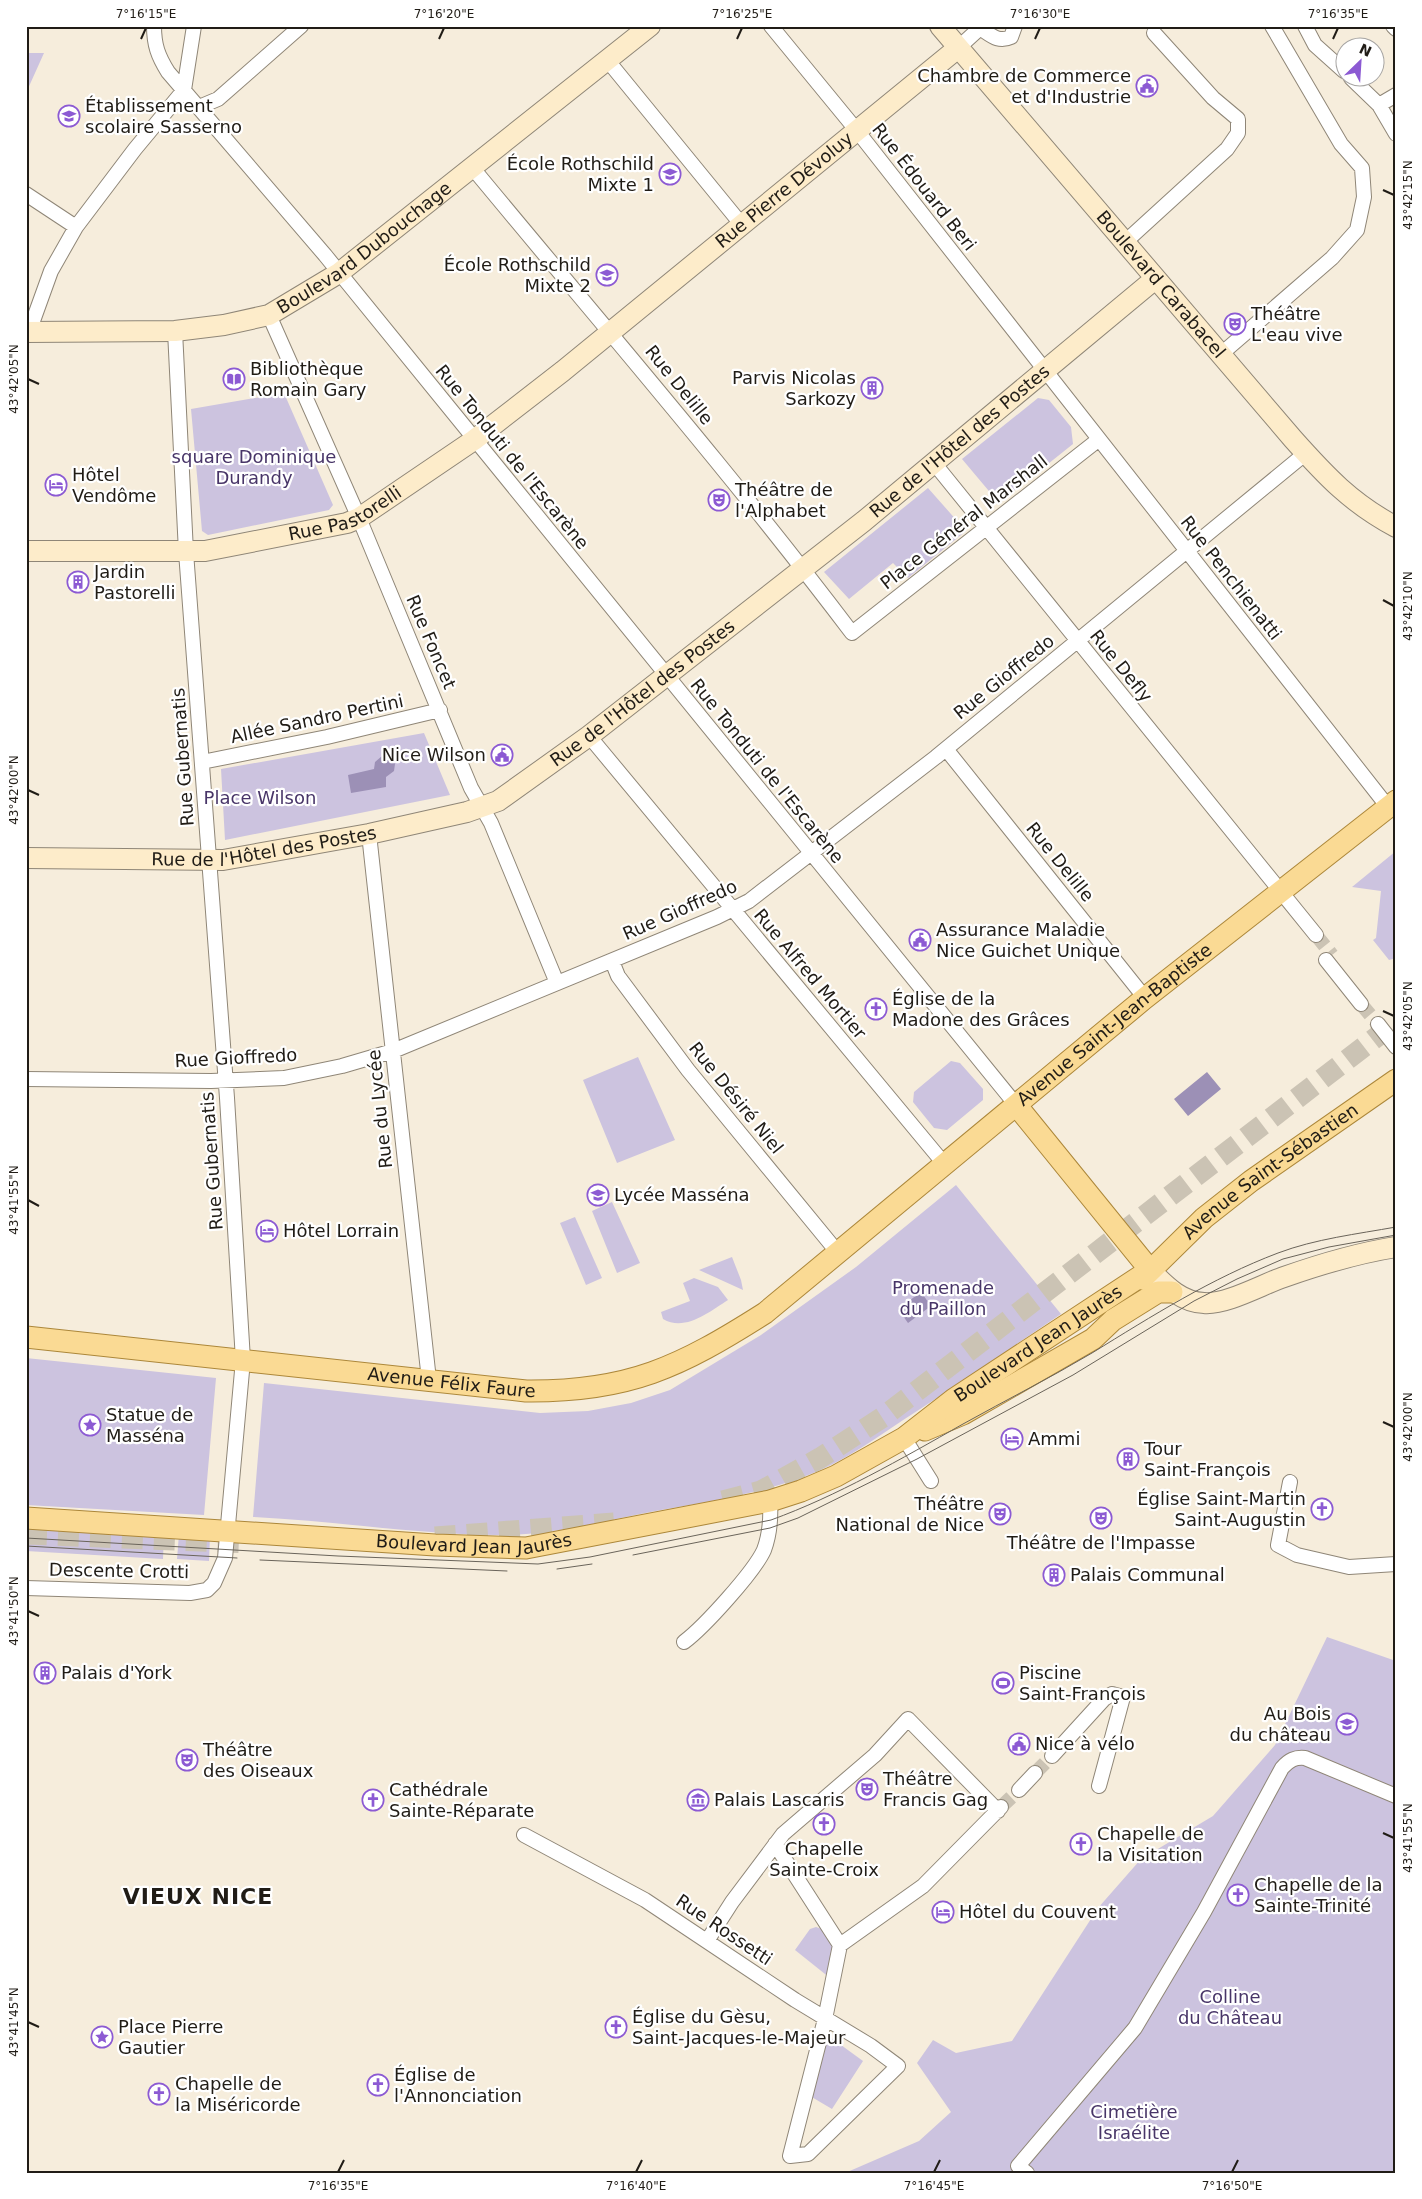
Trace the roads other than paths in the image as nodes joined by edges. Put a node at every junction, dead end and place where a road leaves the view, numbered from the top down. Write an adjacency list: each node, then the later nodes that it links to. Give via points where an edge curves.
1 (154, 26): 15 (street, Rue Tonduti de l'Escarène, via 154,44 159,58)
2 (301, 26): 18 (street, via 218,99)
3 (650, 26): 12 (main road, Boulevard Dubouchage)
4 (771, 26): 19 (street, Rue Édouard Beri)
5 (940, 26): 11 (main road, Boulevard Carabacel)
6 (1015, 26): 11 (street, via 1011,36 1005,40 997,39 980,28)
7 (1305, 26): 13 (street, via 1315,45)
8 (1275, 29): 32 (street, via 1341,144 1362,168 1364,197 1357,230 1332,258)
9 (193, 32): 15 (street)
10 (1154, 33): 25 (street, via 1213,98 1238,119 1239,128 1227,149)
11 (958, 48): 19 (main road, Rue Pierre Dévoluy); 25 (main road, Boulevard Carabacel)
12 (608, 61): 21 (main road, Boulevard Dubouchage); 23 (street)
13 (1334, 63)
14 (1362, 88): 17 (street)
15 (184, 90): 18 (street, Rue Tonduti de l'Escarène); 24 (street)
16 (1396, 95): 17 (street)
17 (1379, 105): 20 (street)
18 (199, 107): 26 (street, Rue Tonduti de l'Escarène)
19 (858, 132): 23 (main road, Rue Pierre Dévoluy); 33 (street, Rue Édouard Beri)
20 (1396, 134)
21 (471, 166): 26 (main road, Boulevard Dubouchage); 31 (street, Rue Delille)
22 (26, 194): 24 (street)
23 (742, 225): 31 (main road, Rue Pierre Dévoluy)
24 (76, 227): 30 (street, via 51,271)
25 (1124, 243): 27 (main road, Boulevard Carabacel)
26 (339, 272): 28 (main road, Boulevard Dubouchage); 34 (street, Rue Tonduti de l'Escarène)
27 (1155, 279): 32 (main road, Boulevard Carabacel); 33 (main road, Rue de l'Hôtel des Postes)
28 (269, 315): 29 (main road, Boulevard Dubouchage); 38 (street, Rue Foncet)
29 (175, 331): 30 (main road, Boulevard Dubouchage); 43 (street, Rue Gubernatis)
30 (28, 332)
31 (610, 332): 34 (main road, Rue Pastorelli); 44 (street, Rue Delille)
32 (1220, 355): 36 (main road, Boulevard Carabacel)
33 (1045, 372): 35 (street, Rue Penchienatti); 37 (main road, Rue de l'Hôtel des Postes)
34 (474, 440): 38 (main road, Rue Pastorelli); 47 (street, Rue Tonduti de l'Escarène)
35 (1098, 440): 40 (street, Place Général Marshall); 42 (street, Rue Penchienatti)
36 (1306, 453): 39 (main road, Boulevard Carabacel, via 1338,489); 42 (street, Rue Gioffredo)
37 (934, 463): 40 (street, Rue Defly); 44 (main road, Rue de l'Hôtel des Postes)
38 (359, 518): 43 (main road, Rue Pastorelli, via 272,538); 48 (street, Rue Foncet)
39 (1396, 526)
40 (987, 529): 45 (street, Place Général Marshall); 46 (street, Rue Defly)
41 (26, 551): 43 (main road, Rue Pastorelli)
42 (1187, 551): 46 (street, Rue Gioffredo); 52 (street, Rue Penchienatti)
43 (186, 552): 51 (street, Rue Gubernatis)
44 (803, 568): 45 (street, Rue Delille); 47 (main road, Rue de l'Hôtel des Postes)
45 (852, 632)
46 (1077, 641): 50 (street, Rue Gioffredo); 58 (street, Rue Defly)
47 (666, 677): 49 (main road, Rue de l'Hôtel des Postes); 55 (street, Rue Tonduti de l'Escarène)
48 (440, 710): 51 (street, Allée Sandro Pertini); 53 (street, Rue Foncet, via 471,788)
49 (589, 736): 53 (main road, Rue de l'Hôtel des Postes, via 498,801); 59 (street, Rue Alfred Mortier)
50 (946, 749): 55 (street, Rue Gioffredo); 64 (street, Rue Delille)
51 (202, 762): 57 (street, Rue Gubernatis)
52 (1392, 804): 58 (main road, Avenue Saint-Jean-Baptiste)
53 (482, 807): 54 (main road, Rue de l'Hôtel des Postes); 63 (street, Rue Foncet)
54 (368, 834): 57 (main road, Rue de l'Hôtel des Postes); 68 (street, Rue du Lycée)
55 (810, 853): 59 (street, Rue Gioffredo); 72 (street, Rue Tonduti de l'Escarène)
56 (26, 858): 57 (main road, Rue de l'Hôtel des Postes)
57 (209, 860): 70 (street, Rue Gubernatis)
58 (1279, 892): 60 (street, Rue Defly); 64 (main road, Avenue Saint-Jean-Baptiste)
59 (732, 911): 62 (street, Rue Gioffredo); 73 (street, Rue Alfred Mortier)
60 (1313, 937)
61 (1329, 958): 65 (street)
62 (612, 961): 63 (street, Rue Gioffredo); 75 (street, Rue Désiré Niel, via 618,976 688,1070)
63 (557, 983): 68 (street, Rue Gioffredo)
64 (1146, 998): 72 (main road, Avenue Saint-Jean-Baptiste)
65 (1363, 1002)
66 (1396, 1037): 67 (street, via 1380,1022)
67 (1396, 1047)
68 (393, 1051): 70 (street, Rue Gioffredo, via 284,1078); 82 (street, Rue du Lycée)
69 (26, 1079): 70 (street, Rue Gioffredo)
70 (226, 1080): 81 (street, Rue Gubernatis)
71 (1396, 1080): 76 (main road, Avenue Saint-Sébastien, via 1251,1181 1204,1218)
72 (1017, 1106): 73 (main road, Avenue Saint-Jean-Baptiste); 76 (main road)
73 (946, 1166): 75 (main road, Avenue Saint-Jean-Baptiste)
74 (1396, 1247): 77 (main road, via 1337,1260 1206,1304)
75 (839, 1254): 82 (main road, Avenue Félix Faure, via 765,1313 721,1341 676,1364 633,1380 564,1392)
76 (1150, 1270): 77 (main road); 79 (main road, via 1118,1304); 84 (main road, Boulevard Jean Jaurès, via 954,1399)
77 (1172, 1292): 78 (main road, Boulevard Jean Jaurès, via 1158,1292)
78 (1113, 1320): 79 (main road); 84 (main road, Boulevard Jean Jaurès, via 1093,1338 963,1414)
79 (1072, 1335): 83 (main road)
80 (26, 1337): 81 (main road, Avenue Félix Faure)
81 (243, 1360): 82 (main road, Avenue Félix Faure); 89 (street, Rue Gubernatis)
82 (429, 1380)
83 (964, 1403)
84 (904, 1438): 85 (street); 87 (main road, Boulevard Jean Jaurès, via 836,1476 801,1492)
85 (931, 1480)
86 (1290, 1482): 90 (street, via 1278,1545 1297,1555 1349,1567)
87 (770, 1501): 89 (main road, Boulevard Jean Jaurès, via 526,1548 473,1548); 92 (street, via 770,1528 758,1562 698,1632)
88 (26, 1518): 89 (main road, Boulevard Jean Jaurès)
89 (227, 1531): 91 (street, Descente Crotti, via 225,1558 214,1583 207,1590 190,1593)
90 (1396, 1564)
91 (26, 1588)
92 (684, 1642)
93 (1052, 1756): 95 (street, via 1104,1699 1112,1694 1123,1697)
94 (1035, 1773): 96 (street)
95 (1099, 1786)
96 (1019, 1790)
97 (1396, 1796): 103 (street, via 1305,1758 1298,1757 1288,1762 1135,2028)
98 (524, 1835): 100 (street, Rue Rossetti, via 645,1900)
99 (775, 1844): 100 (street); 101 (street); 101 (street, via 782,1834 875,1755 908,1719 1000,1809 923,1886)
100 (707, 1941): 102 (street, Rue Rossetti)
101 (840, 1945): 102 (street)
102 (825, 2018): 102 (street, Rue Rossetti, via 790,2156 808,2154 898,2066)
103 (1022, 2169)

